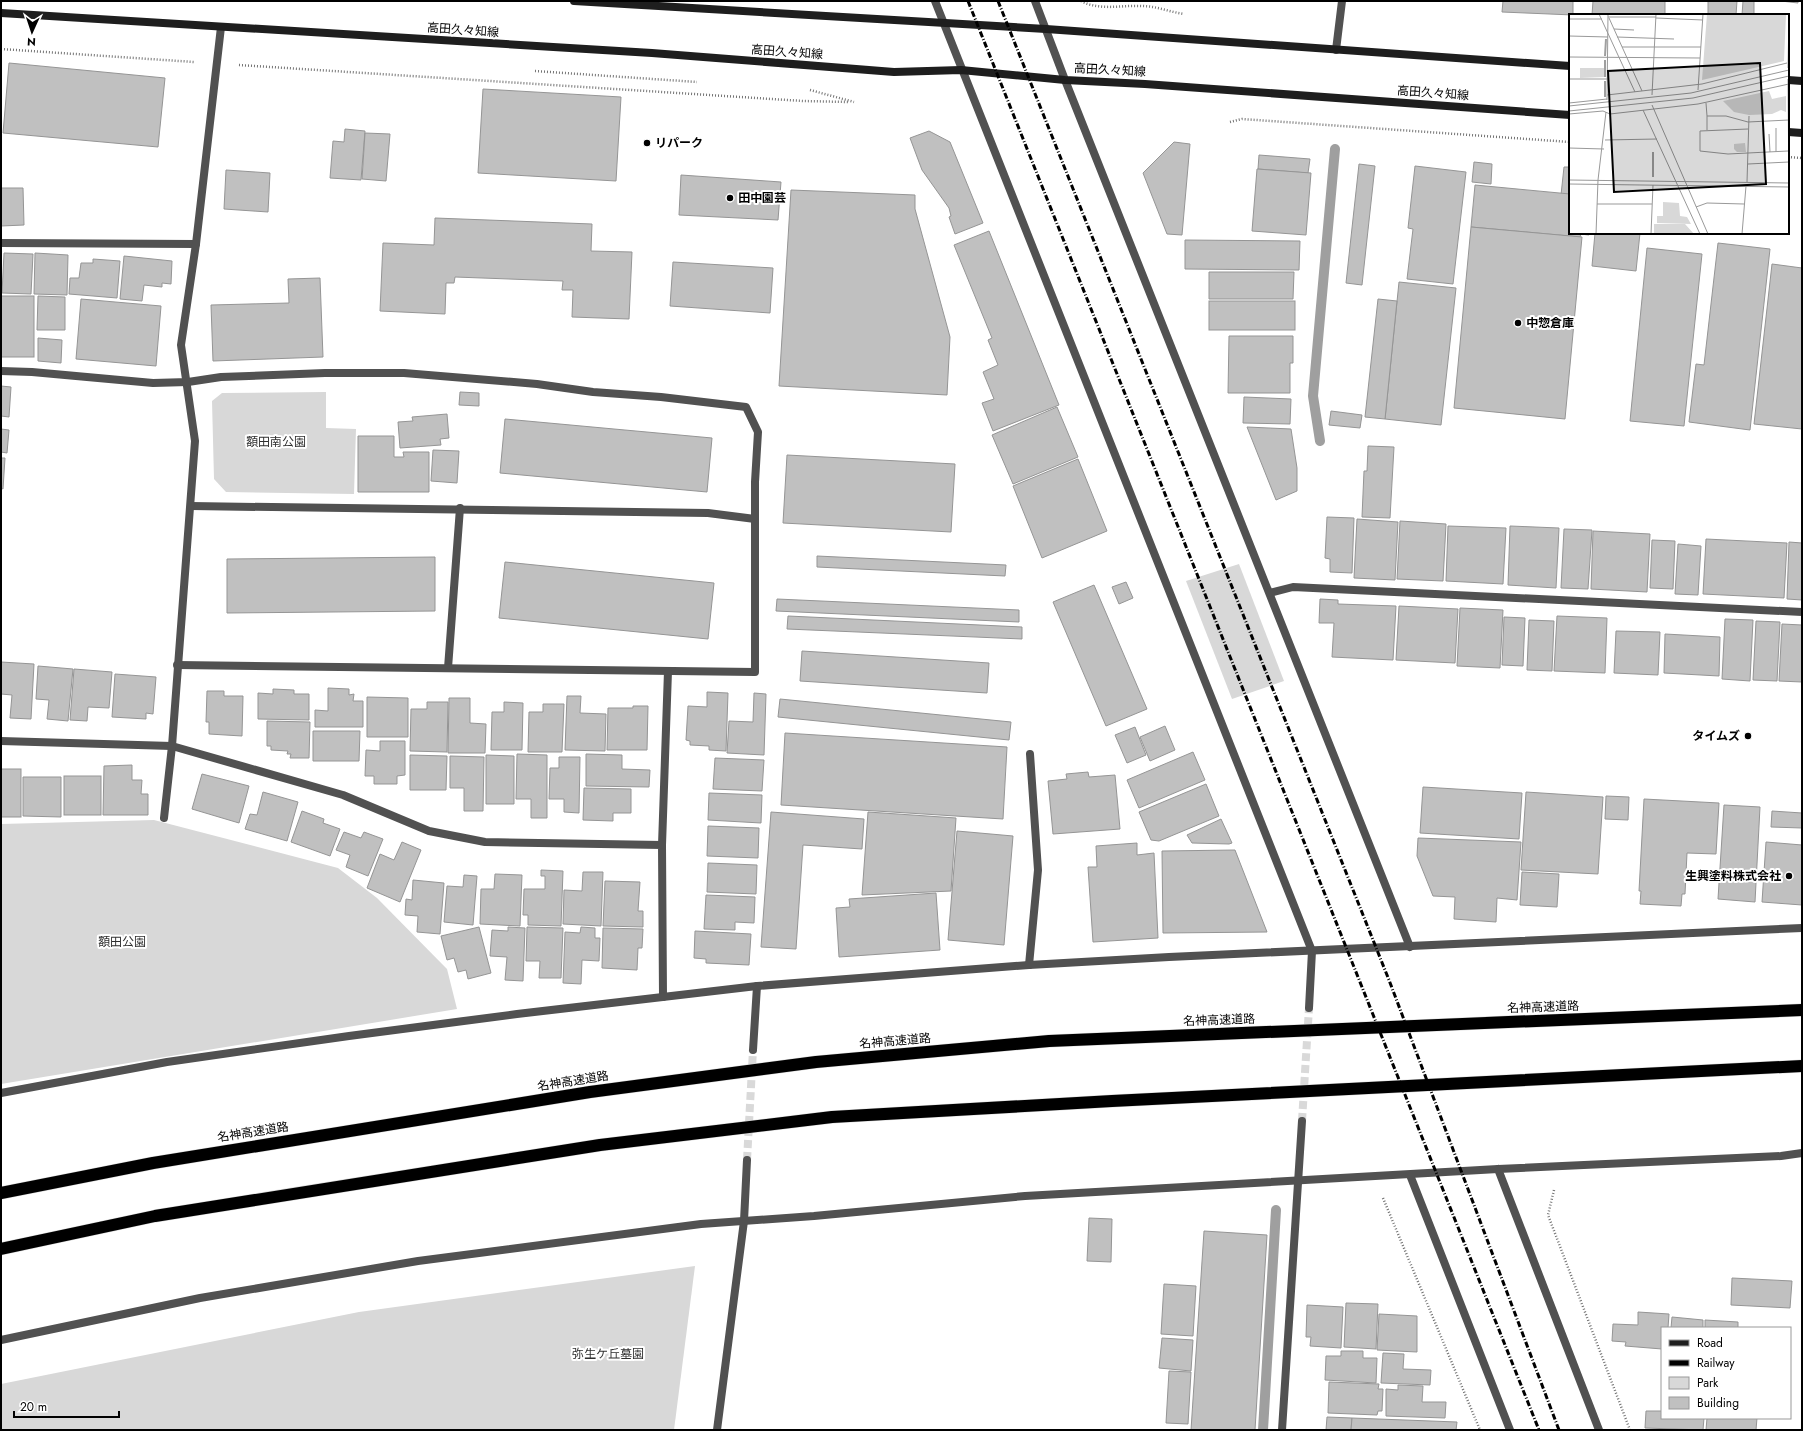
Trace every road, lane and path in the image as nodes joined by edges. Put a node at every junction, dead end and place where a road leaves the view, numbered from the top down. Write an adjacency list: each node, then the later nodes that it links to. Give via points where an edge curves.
1 (574, 1): 8 (main road)
2 (935, 1): 8 (street)
3 (1035, 1): 10 (street)
4 (1081, 1): 6 (path, via 1095,6)
5 (1342, 1): 12 (street)
6 (1143, 6)
7 (1, 13): 9 (main road, 高田久々知線)
8 (943, 23): 10 (main road); 15 (street)
9 (220, 27): 13 (street); 15 (main road, 高田久々知線, via 894,72)
10 (1046, 29): 12 (main road); 16 (street)
11 (1, 49): 13 (path)
12 (1336, 50): 14 (main road)
13 (217, 63): 19 (path, via 787,100); 28 (street)
14 (1569, 66)
15 (961, 70): 16 (main road, 高田久々知線); 46 (street)
16 (1064, 80): 20 (main road, 高田久々知線); 34 (street)
17 (1789, 80): 18 (main road)
18 (1802, 81)
19 (854, 102)
20 (1569, 116)
21 (1230, 122): 24 (path, via 1242,119)
22 (1789, 132): 23 (main road)
23 (1802, 133)
24 (1569, 142)
25 (1789, 157): 26 (path)
26 (1802, 158)
27 (1, 243): 28 (street)
28 (196, 244): 30 (street, via 181,345)
29 (1, 371): 30 (street, via 153,383)
30 (188, 382): 31 (street, via 195,441); 33 (street, via 229,377 404,373 537,384 746,407 758,432)
31 (191, 506): 32 (street); 36 (street)
32 (460, 508): 33 (street, via 708,513); 37 (street)
33 (755, 519): 38 (street, via 755,672)
34 (1270, 593): 35 (street, via 1293,588); 45 (street)
35 (1802, 612)
36 (178, 665): 37 (street); 40 (street)
37 (448, 668): 38 (street)
38 (668, 672): 43 (street)
39 (1, 741): 40 (street)
40 (172, 746): 42 (street); 43 (street, via 343,796 430,831 485,842)
41 (1030, 754): 47 (street, via 1038,870)
42 (164, 818)
43 (662, 845): 49 (street)
44 (1802, 928): 45 (street)
45 (1410, 947): 46 (street)
46 (1312, 951): 47 (street); 50 (street)
47 (1029, 965): 48 (street)
48 (757, 986): 49 (street); 52 (street)
49 (663, 997): 54 (street, via 333,1038 167,1062)
50 (1309, 1008)
51 (1802, 1010): 62 (highway, 名神高速道路, via 1049,1041 816,1062 590,1092 153,1163)
52 (754, 1050)
53 (1802, 1066): 65 (highway, via 1112,1100 832,1117 592,1146 155,1216)
54 (1, 1093)
55 (1302, 1122): 60 (street)
56 (1802, 1153): 58 (street)
57 (747, 1160): 64 (street)
58 (1498, 1170): 59 (street); 71 (street)
59 (1410, 1175): 60 (street); 70 (street)
60 (1297, 1182): 64 (street, via 1025,1196); 68 (street)
61 (1561, 1189): 72 (path, via 1553,1190 1548,1215)
62 (1, 1193)
63 (1382, 1195): 69 (path)
64 (744, 1220): 66 (street, via 418,1261 200,1298); 67 (street)
65 (1, 1249)
66 (1, 1340)
67 (717, 1430)
68 (1282, 1430)
69 (1480, 1430)
70 (1510, 1430)
71 (1599, 1430)
72 (1630, 1430)

